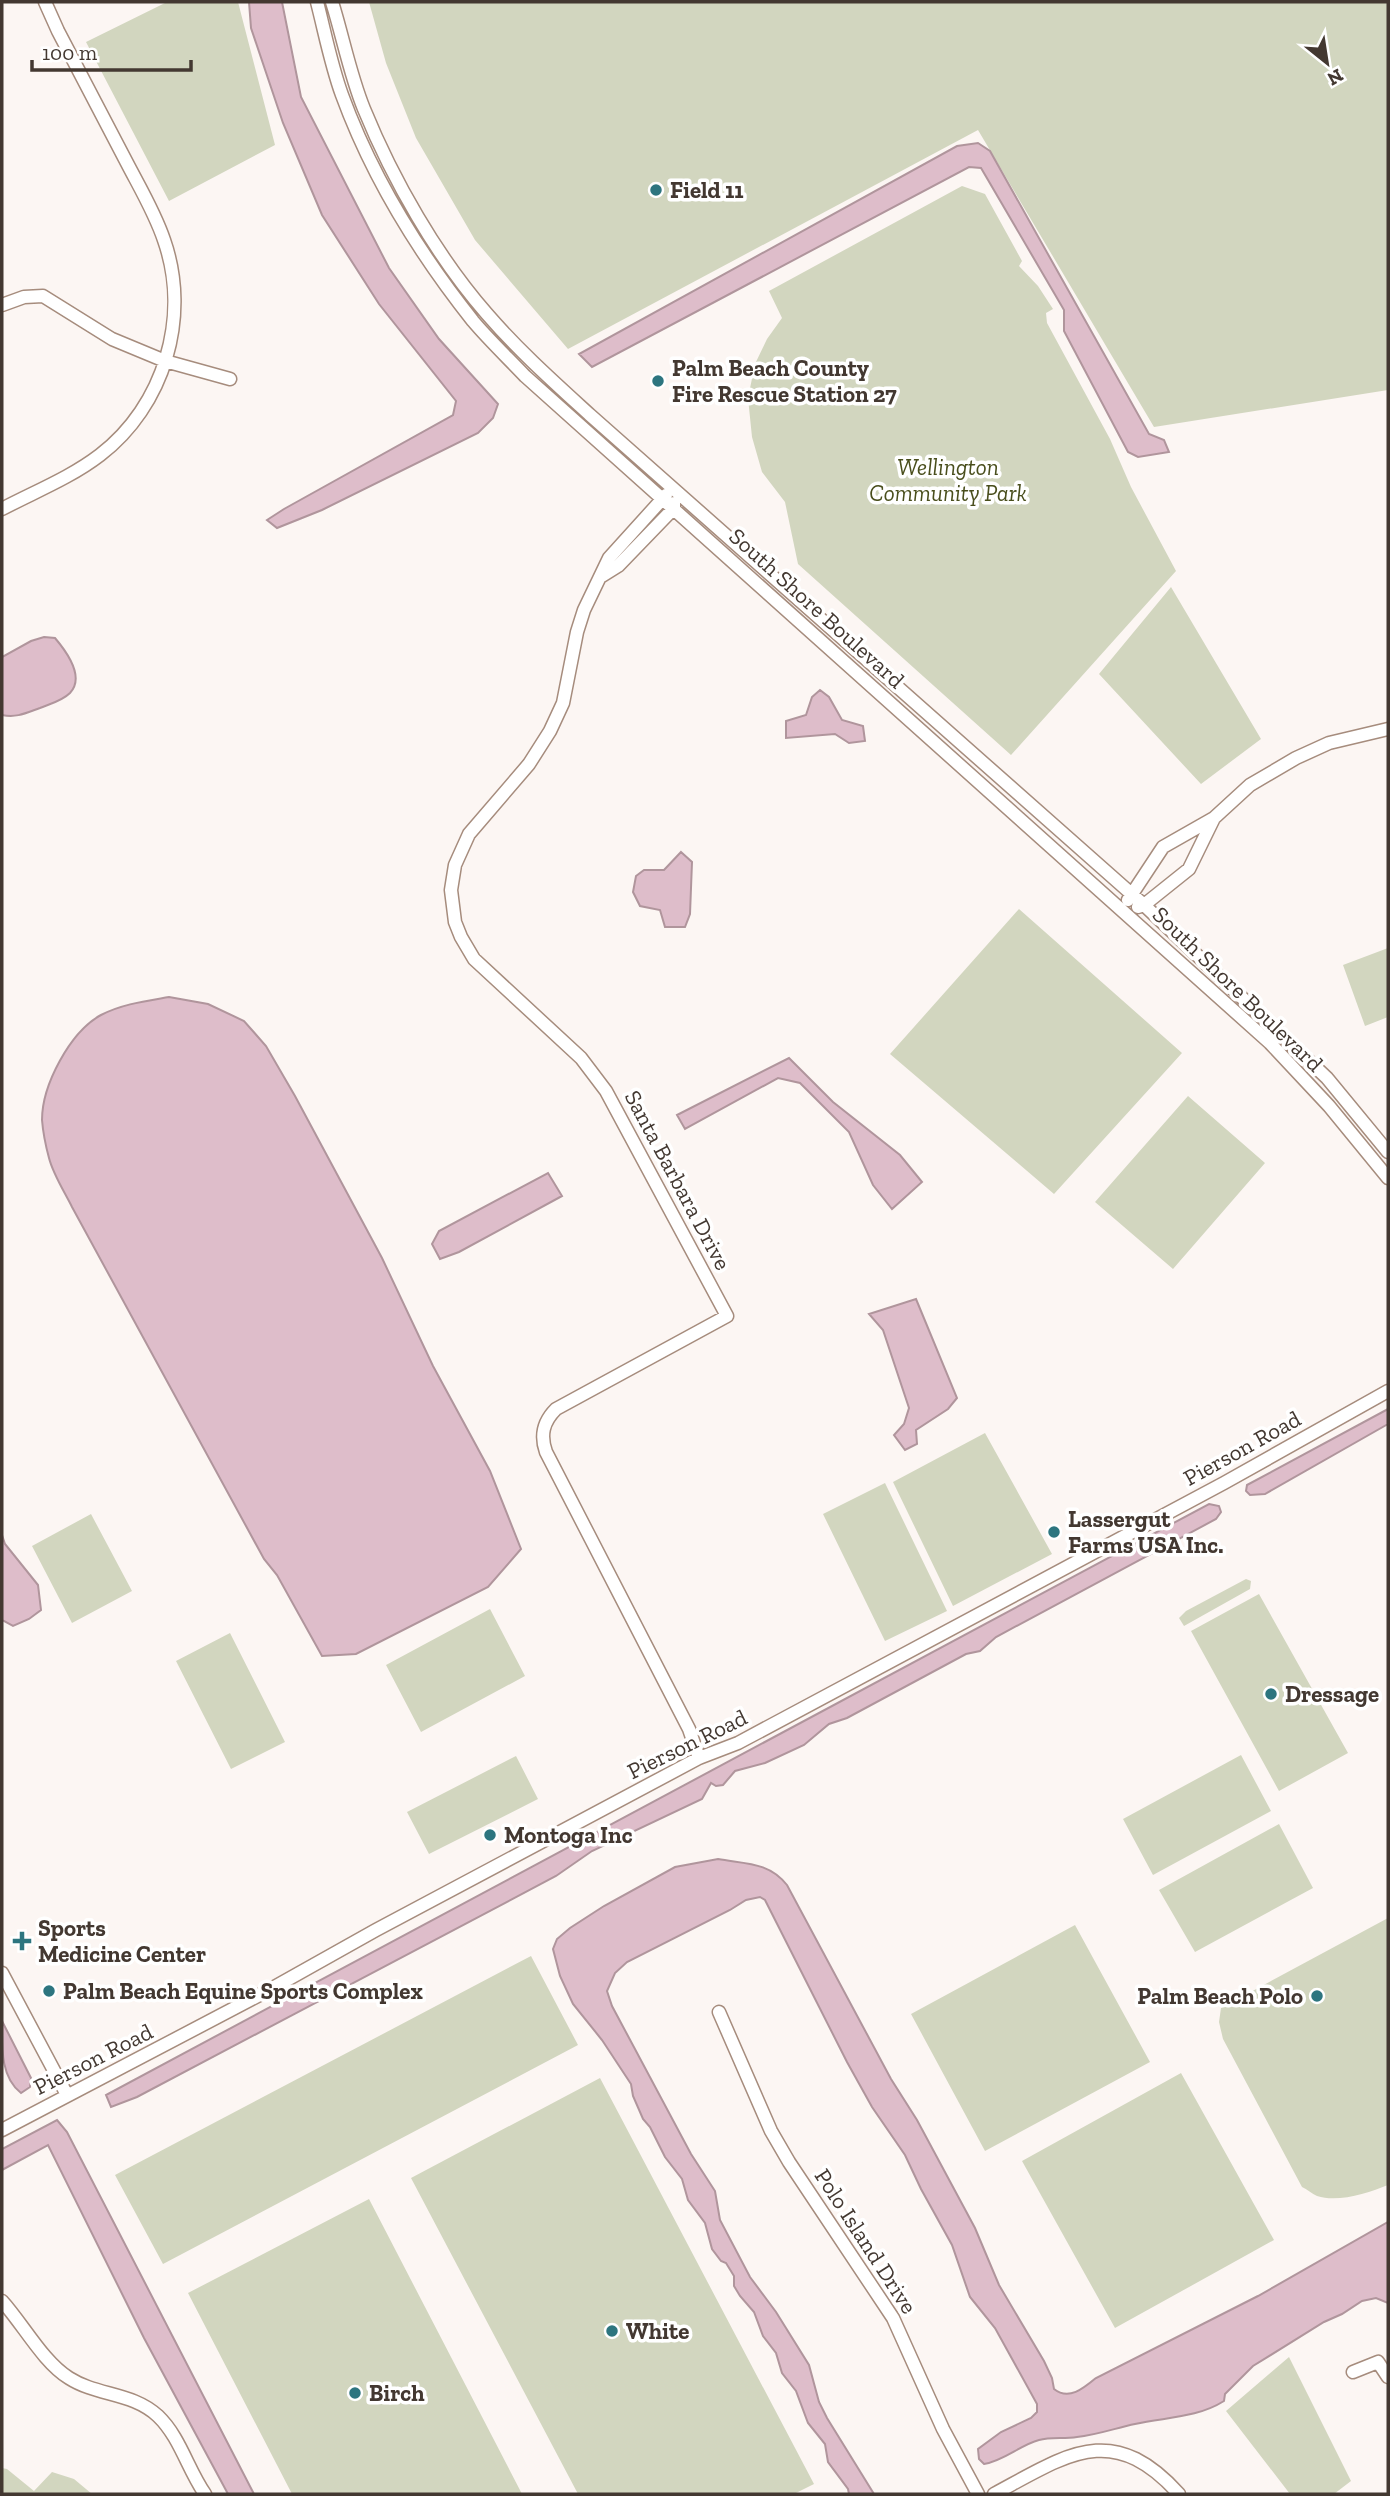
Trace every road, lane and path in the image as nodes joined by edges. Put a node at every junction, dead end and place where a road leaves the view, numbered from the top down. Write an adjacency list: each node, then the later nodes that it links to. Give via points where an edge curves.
1 (45, 2): 5 (street, via 164,241 174,289 173,330)
2 (317, 2): 8 (street, South Shore Boulevard, via 342,94 367,152 400,218 437,273 475,323 525,376)
3 (332, 2): 7 (street, South Shore Boulevard, via 363,108 403,192 458,277 533,363)
4 (2, 305): 5 (street, via 43,296 112,339)
5 (166, 361): 6 (street); 10 (street, via 148,399 119,439 80,469)
6 (230, 379)
7 (676, 489): 8 (street, Santa Barbara Drive); 9 (street); 14 (street, South Shore Boulevard)
8 (661, 497): 9 (street, South Shore Boulevard); 11 (street, Santa Barbara Drive, via 609,558)
9 (674, 508): 11 (street, Santa Barbara Drive, via 618,566); 16 (street, South Shore Boulevard)
10 (2, 509)
11 (602, 576): 20 (street, Santa Barbara Drive, via 577,632 557,717 529,764 469,834 455,865 452,906 461,937 474,958 581,1058 606,1091 727,1316 556,1409 542,1437 689,1729)
12 (1388, 729): 13 (street, via 1329,743 1296,758 1250,785)
13 (1214, 818): 14 (street, via 1163,847); 15 (street, via 1189,869)
14 (1131, 894): 15 (street, South Shore Boulevard); 16 (street)
15 (1144, 905): 16 (street); 17 (street, South Shore Boulevard, via 1327,1077)
16 (1124, 910): 18 (street, South Shore Boulevard, via 1270,1043)
17 (1388, 1152)
18 (1388, 1178)
19 (1388, 1391): 20 (street, Pierson Road, via 738,1743)
20 (699, 1758): 23 (street, Pierson Road)
21 (2, 1973): 23 (street)
22 (719, 2012): 29 (street, Polo Island Drive, via 771,2131 893,2318)
23 (67, 2095): 24 (street, Pierson Road)
24 (2, 2130)
25 (2, 2301): 28 (street, via 66,2376 130,2398 157,2415)
26 (1353, 2372): 27 (street, via 1378,2362)
27 (1388, 2377)
28 (203, 2493)
29 (978, 2494)
30 (994, 2494): 31 (street, via 1057,2460 1093,2450 1137,2459)
31 (1179, 2494)

